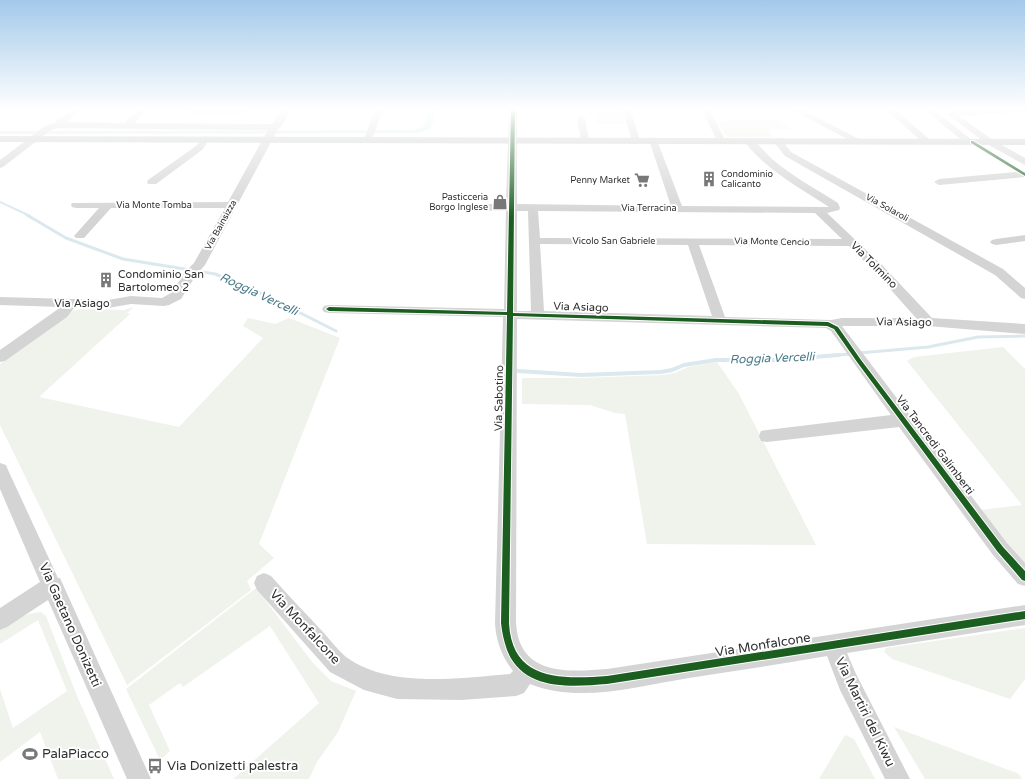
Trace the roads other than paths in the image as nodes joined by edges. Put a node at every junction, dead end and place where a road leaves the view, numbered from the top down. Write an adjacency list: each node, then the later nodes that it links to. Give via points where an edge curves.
1 (25, 145): 11 (street)
2 (201, 145): 13 (street)
3 (264, 145): 17 (street, Via Bainsizza)
4 (513, 145): 19 (street, Via Sabotino)
5 (654, 145): 21 (street)
6 (753, 145): 22 (street, Via Terracina, via 770,164 835,208)
7 (781, 145): 30 (street, Via Solaroli, via 788,154 999,272)
8 (976, 145): 12 (street)
9 (996, 145): 10 (street)
10 (1025, 162)
11 (0, 165)
12 (1025, 175): 14 (street)
13 (152, 182)
14 (939, 182)
15 (76, 205): 16 (street, Via Monte Tomba)
16 (108, 205): 17 (street, Via Monte Tomba); 24 (street)
17 (232, 205): 32 (street, Via Bainsizza, via 195,269 176,296)
18 (462, 207): 19 (street, Via Terracina)
19 (511, 207): 20 (street, Via Terracina); 23 (street, Via Sabotino)
20 (533, 208): 21 (street, Via Terracina); 23 (street, Via Sabotino)
21 (678, 209): 22 (street, Via Terracina)
22 (818, 210): 29 (street, Via Tolmino)
23 (523, 227): 26 (street, Via Sabotino); 35 (street, Via Sabotino)
24 (80, 236)
25 (1025, 238): 28 (street)
26 (536, 241): 27 (street, Vicolo San Gabriele); 36 (street, Via Sabotino)
27 (692, 241): 29 (street, Via Monte Cencio); 37 (street)
28 (996, 242)
29 (852, 243): 38 (street, Via Tolmino)
30 (1025, 295)
31 (0, 301): 33 (street, Via Asiago)
32 (164, 302): 33 (street, Via Asiago, via 131,300 108,304)
33 (72, 303): 41 (street, via 62,314)
34 (329, 309): 35 (street, Via Asiago)
35 (510, 314): 36 (street, Via Asiago); 51 (street, Via Sabotino, via 507,637)
36 (538, 315): 37 (street, Via Asiago)
37 (720, 320): 39 (street, Via Asiago, via 819,322)
38 (928, 322): 39 (street, Via Asiago, via 842,322); 40 (street, Via Asiago)
39 (831, 325): 42 (street, Via Tancredi Galimberti, via 839,332)
40 (1025, 329)
41 (0, 357)
42 (904, 420): 43 (street); 45 (street, Via Tancredi Galimberti, via 1000,549)
43 (767, 436)
44 (0, 470): 47 (street, Via Gaetano Donizetti)
45 (1025, 577)
46 (264, 584): 51 (street, Via Monfalcone, via 338,664 364,679 397,688 461,689 516,685)
47 (53, 585): 49 (street); 52 (street, Via Gaetano Donizetti)
48 (1025, 614): 50 (street, Via Monfalcone)
49 (0, 620)
50 (833, 645): 51 (street, Via Monfalcone, via 608,680 572,683 546,679); 53 (street, Via Martiri del Kiwu, via 848,682)
51 (520, 662)
52 (138, 779)
53 (898, 779)

